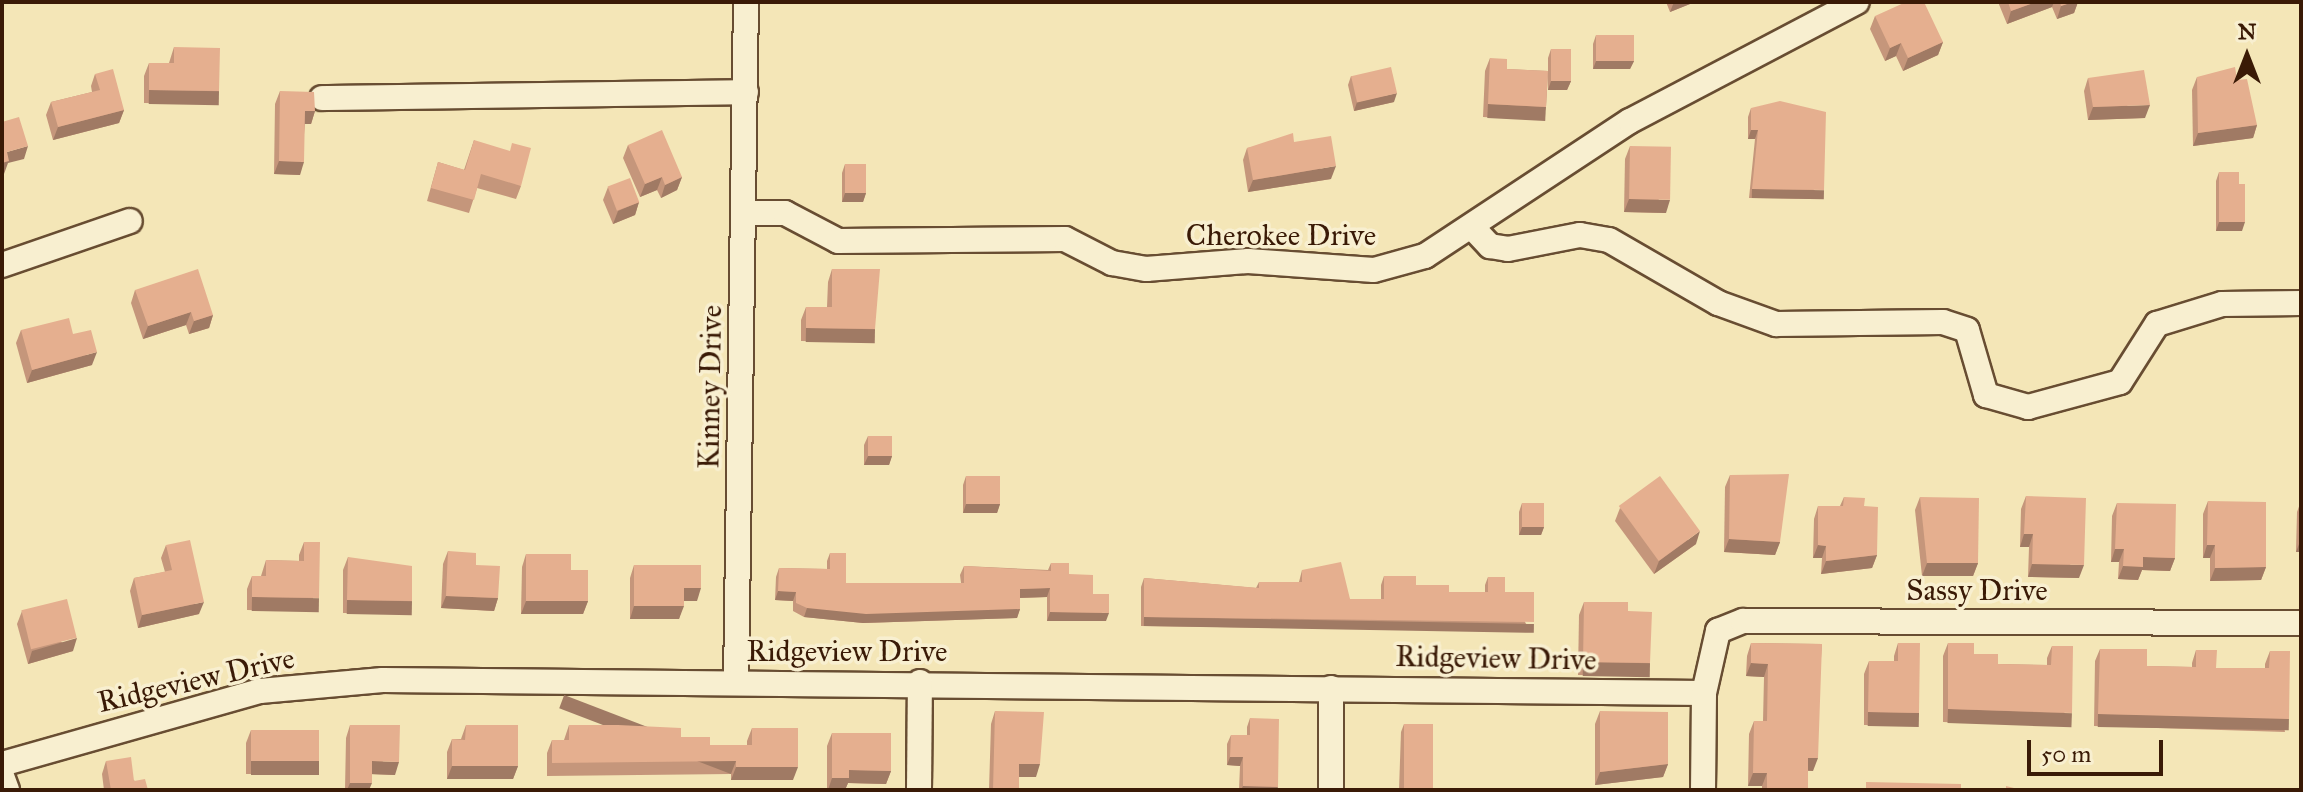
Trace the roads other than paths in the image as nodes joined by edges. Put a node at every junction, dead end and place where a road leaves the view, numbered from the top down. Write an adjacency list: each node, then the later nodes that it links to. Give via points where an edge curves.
1 (746, 2): 3 (street, Kinney Drive)
2 (1857, 2): 7 (street, Cherokee Drive, via 1630,121)
3 (746, 92): 4 (street); 5 (street, Kinney Drive)
4 (322, 98)
5 (744, 213): 7 (street, Cherokee Drive, via 785,213 838,241 1065,239 1112,263 1146,269 1248,261 1374,270 1425,256); 11 (street, Kinney Drive)
6 (130, 221): 8 (street)
7 (1473, 228): 9 (street, via 1490,246 1508,249 1580,235 1609,240 1718,303 1776,324 1943,322 1967,330 1986,395 2028,407 2120,382 2157,324 2222,304)
8 (2, 265)
9 (2301, 303)
10 (2301, 623): 14 (street, Sassy Drive, via 1743,621 1718,631)
11 (736, 682): 12 (street, Ridgeview Drive); 15 (street, Ridgeview Drive, via 295,686)
12 (920, 682): 13 (street, Ridgeview Drive); 18 (street)
13 (1331, 688): 14 (street, Ridgeview Drive); 19 (street)
14 (1704, 693): 20 (street)
15 (2, 764)
16 (2, 776): 17 (street)
17 (7, 790)
18 (919, 790)
19 (1331, 790)
20 (1703, 790)

